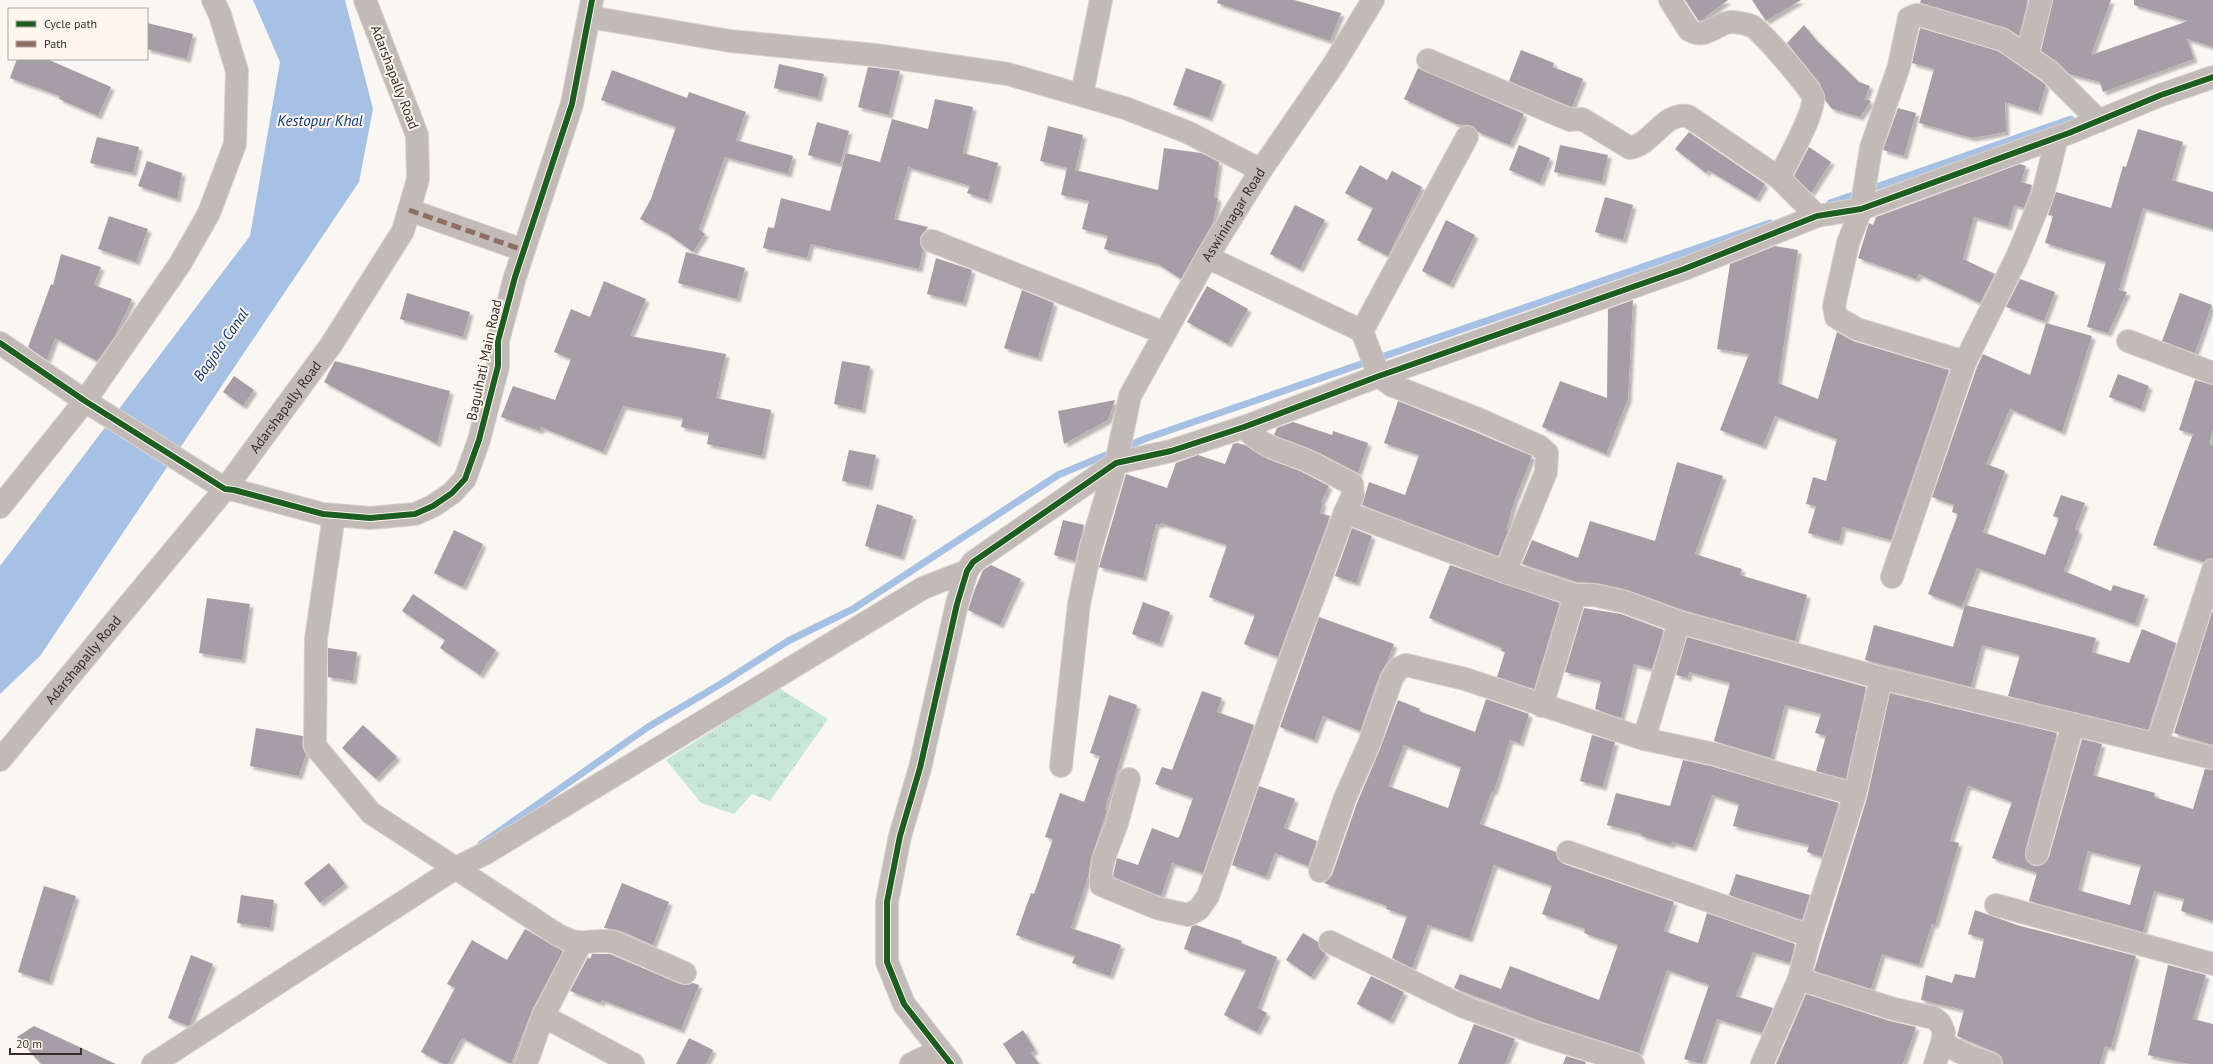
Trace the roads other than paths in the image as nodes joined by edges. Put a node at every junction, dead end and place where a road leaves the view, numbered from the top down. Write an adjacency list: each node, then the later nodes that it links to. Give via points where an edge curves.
1 (213, 0): 31 (street, via 237,71 235,144 209,213 183,257)
2 (365, 0): 19 (street, Adarshapally Road, via 417,135 418,179)
3 (1101, 0): 12 (street)
4 (1371, 0): 16 (street, Aswininagar Road, via 1334,64)
5 (1670, 0): 17 (street, via 1689,30 1694,33 1706,33 1730,22 1753,26 1783,56 1808,88 1813,97 1810,113)
6 (2041, 0): 9 (street)
7 (590, 8): 12 (street, via 730,41 875,55 1008,74); 22 (street, Baguihati Main Road, via 572,104)
8 (1925, 8): 9 (street, via 2003,40); 18 (street, via 1910,18 1899,66 1871,148)
9 (2027, 56): 13 (street, via 2049,71)
10 (1428, 60): 17 (street, via 1570,120 1582,119 1630,148 1638,146 1674,116 1688,116)
11 (2213, 77): 13 (street)
12 (1082, 94): 16 (street, via 1187,132)
13 (2099, 121): 15 (street)
14 (1467, 137): 24 (street)
15 (2057, 138): 18 (street); 28 (street, via 2042,197 2017,257)
16 (1262, 170): 23 (street, Aswininagar Road)
17 (1779, 178): 20 (street)
18 (1862, 204): 20 (street); 28 (street, via 1848,243 1834,306 1836,317 1857,329)
19 (409, 210): 22 (street); 34 (street, Adarshapally Road, via 403,231 331,345)
20 (1817, 216): 29 (street, via 1684,269)
21 (932, 241): 25 (street)
22 (523, 250): 37 (street, Baguihati Main Road, via 498,341 498,366 489,402 465,479 452,493 415,514 370,518)
23 (1207, 258): 24 (street); 25 (street, Aswininagar Road)
24 (1362, 331): 29 (street)
25 (1164, 333): 33 (street, Aswininagar Road, via 1130,396)
26 (2128, 341): 30 (street)
27 (0, 343): 31 (street)
28 (1965, 362): 41 (street)
29 (1375, 366): 32 (street); 40 (street, via 1391,385 1478,419 1539,446 1547,453 1546,472)
30 (2213, 372)
31 (85, 401): 34 (street); 35 (street)
32 (1244, 427): 33 (street, via 1170,451); 36 (street, via 1257,441 1305,460 1352,484 1353,495)
33 (1117, 453): 39 (street, via 973,562); 51 (street, Aswininagar Road, via 1091,547 1079,604)
34 (225, 489): 37 (street, Baguihati Main Road); 50 (street, Adarshapally Road)
35 (0, 507)
36 (1345, 512): 40 (street); 52 (street, via 1287,668 1208,896 1199,909 1188,915 1157,908 1101,885 1100,875 1105,852)
37 (334, 515): 56 (street, via 316,639 315,746 371,813)
38 (2213, 570): 48 (street)
39 (967, 571): 56 (street, via 923,588 486,853); 67 (street, via 957,604 920,768 900,836 887,902 887,962 904,1004)
40 (1505, 572): 42 (street)
41 (1892, 577)
42 (1575, 595): 43 (street, via 1594,595 1625,602); 45 (street)
43 (1679, 622): 44 (street); 47 (street)
44 (1881, 678): 46 (street); 53 (street)
45 (1542, 706): 47 (street); 57 (street, via 1465,679 1406,665 1400,668 1392,678 1369,744 1345,798)
46 (2073, 724): 48 (street); 55 (street)
47 (1644, 740): 53 (street, via 1714,754)
48 (2157, 744): 49 (street)
49 (2213, 758)
50 (0, 760)
51 (1061, 766)
52 (1129, 779)
53 (1855, 794): 59 (street)
54 (1568, 852): 59 (street)
55 (2037, 854)
56 (448, 865): 61 (street, via 558,935); 68 (street)
57 (1320, 871)
58 (1996, 904): 62 (street)
59 (1810, 936): 64 (street)
60 (1330, 942): 72 (street, via 1464,1007)
61 (581, 943): 63 (street, via 603,940 614,942); 65 (street)
62 (2212, 959)
63 (685, 973)
64 (1799, 978): 66 (street, via 1894,1009 1934,1018 1944,1032); 73 (street)
65 (543, 1016): 69 (street); 70 (street)
66 (1942, 1043): 74 (street); 75 (street)
67 (945, 1057): 71 (street)
68 (154, 1064)
69 (526, 1064)
70 (633, 1064)
71 (911, 1064)
72 (1633, 1064)
73 (1762, 1064)
74 (1935, 1064)
75 (1991, 1064)

